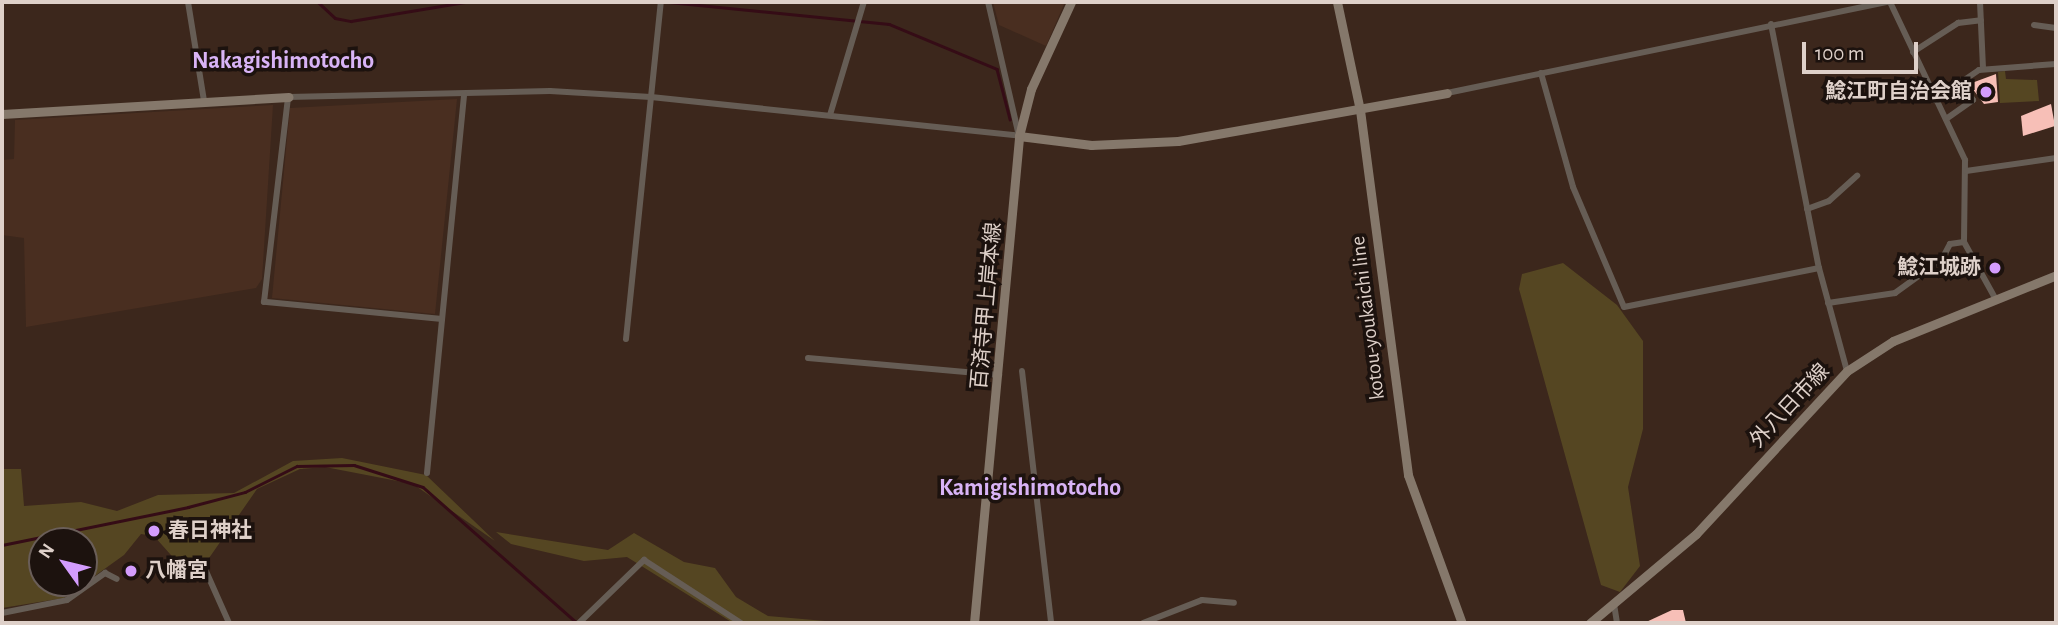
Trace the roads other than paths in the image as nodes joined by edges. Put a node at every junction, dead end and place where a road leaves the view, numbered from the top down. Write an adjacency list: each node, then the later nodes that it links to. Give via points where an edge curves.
1 (188, 2): 23 (street)
2 (661, 2): 21 (street)
3 (864, 2): 26 (street)
4 (988, 2): 28 (street)
5 (1071, 2): 28 (main road, 百済寺甲上岸本線, via 1031,89)
6 (1336, 2): 24 (main road, kotou-youkaichi line)
7 (1889, 2): 10 (street); 13 (street)
8 (1980, 2): 9 (street)
9 (1981, 20): 13 (street, via 1958,23); 15 (street)
10 (1771, 24): 16 (street); 32 (street)
11 (2034, 24): 12 (street)
12 (2056, 28)
13 (1913, 52): 22 (street)
14 (2056, 64): 15 (street)
15 (1983, 69): 17 (street)
16 (1541, 73): 18 (street); 34 (street, via 1573,187 1624,307)
17 (1960, 81): 22 (street); 27 (street, via 1973,100)
18 (1447, 93): 24 (main road)
19 (464, 95): 20 (street); 21 (street); 38 (street)
20 (288, 97): 23 (main road); 38 (street, via 264,302)
21 (651, 97): 26 (street); 39 (street)
22 (1935, 100): 27 (street)
23 (204, 101): 25 (main road)
24 (1360, 110): 28 (main road, via 1135,145); 56 (main road, kotou-youkaichi line, via 1409,475)
25 (2, 114)
26 (830, 115): 28 (street)
27 (1946, 119): 30 (street)
28 (1018, 136): 43 (main road, 百済寺甲上岸本線)
29 (2056, 158): 30 (street)
30 (1966, 171): 33 (street)
31 (1857, 176): 32 (street, via 1829,201)
32 (1807, 209): 34 (street)
33 (1964, 242): 36 (street); 37 (street, via 1950,244 1942,259 1895,293)
34 (1819, 268): 37 (street)
35 (2056, 275): 36 (main road, 外八日市線)
36 (1995, 298): 42 (main road, 外八日市線, via 1893,341)
37 (1828, 303): 42 (street)
38 (442, 319): 44 (street)
39 (626, 339)
40 (808, 358): 43 (street)
41 (1022, 371): 54 (street)
42 (1847, 371): 48 (main road, 外八日市線, via 1696,534)
43 (999, 374): 53 (main road, 百済寺甲上岸本線)
44 (427, 473)
45 (205, 569): 50 (street)
46 (117, 579): 49 (street, via 105,573 67,600)
47 (1234, 603): 55 (street, via 1202,600)
48 (1614, 604): 57 (main road, 外八日市線); 58 (street)
49 (2, 612)
50 (229, 623)
51 (579, 623): 52 (street, via 644,560)
52 (741, 623)
53 (974, 623)
54 (1051, 623)
55 (1143, 623)
56 (1462, 623)
57 (1590, 623)
58 (1618, 623)

